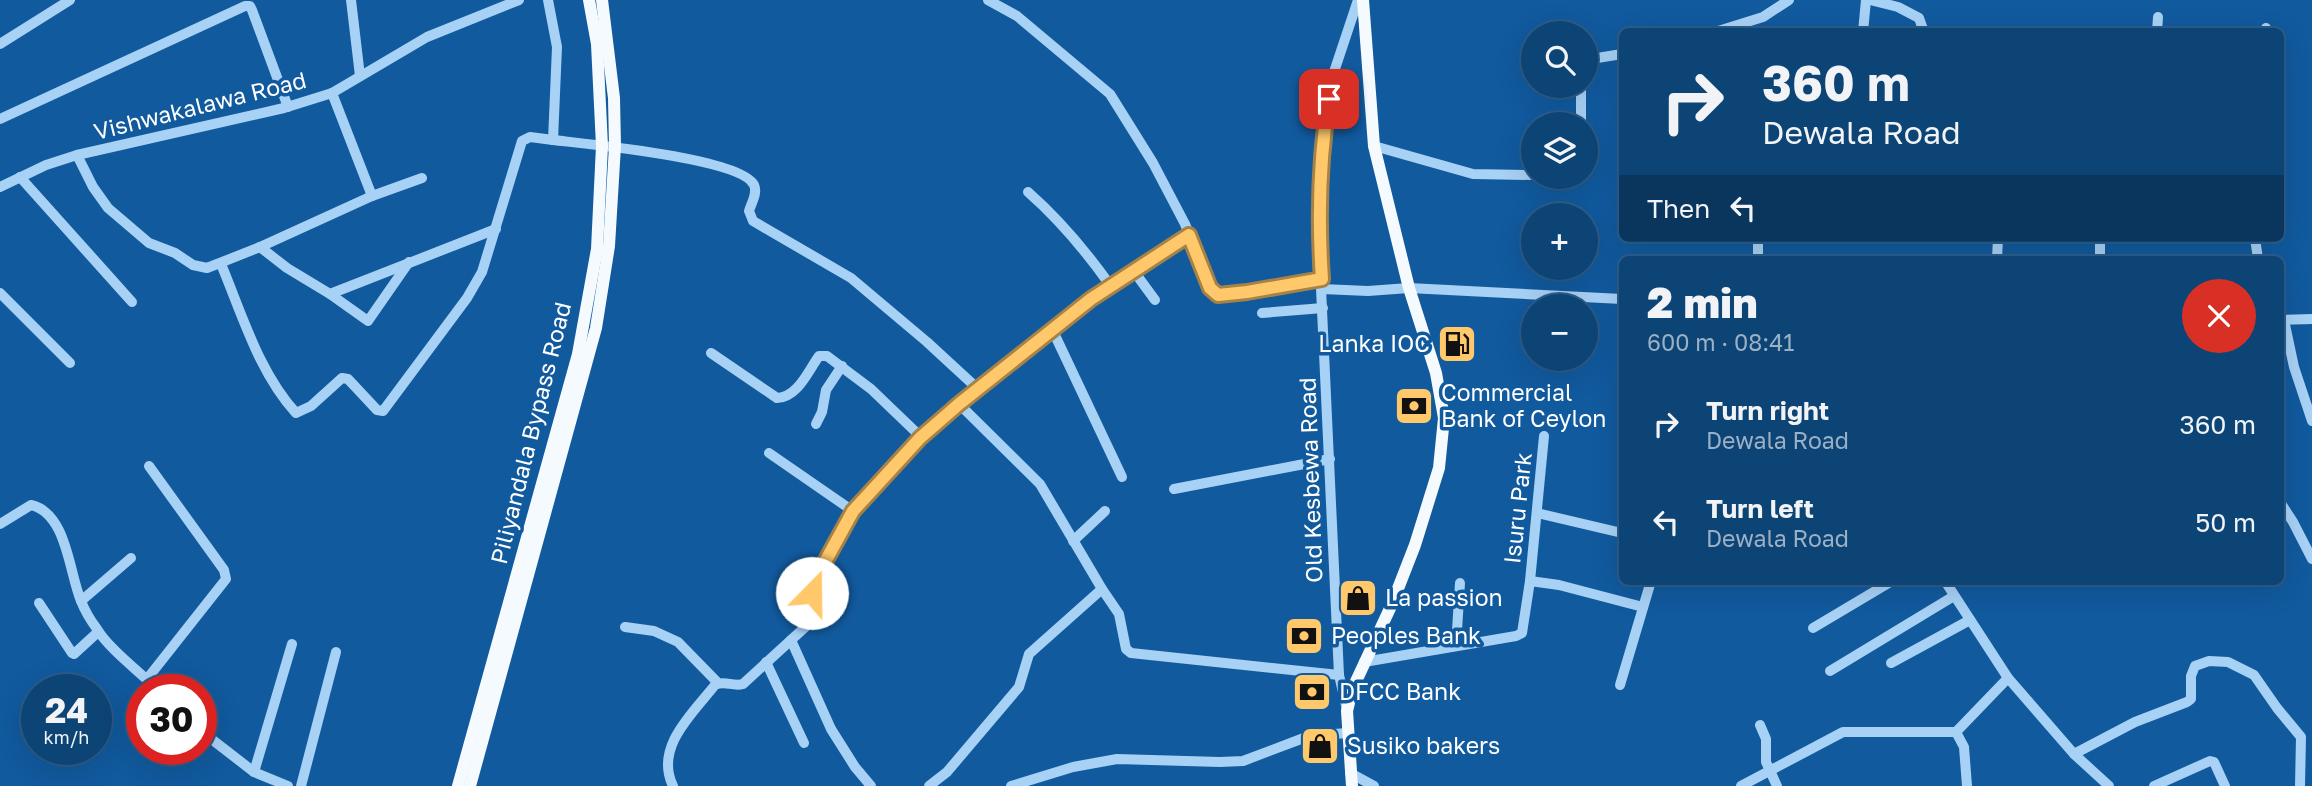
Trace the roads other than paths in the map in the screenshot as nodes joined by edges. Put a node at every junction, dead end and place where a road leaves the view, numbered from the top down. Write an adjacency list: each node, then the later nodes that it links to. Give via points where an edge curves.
1 (70, 0): 17 (street)
2 (351, 0): 20 (street)
3 (519, 0): 20 (street, Vishwakalawa Road, via 426,37)
4 (548, 0): 24 (street, via 557,47)
5 (589, 0): 25 (main road, Piliyandala Bypass Road)
6 (602, 0): 25 (main road, Piliyandala Bypass Road, via 614,98)
7 (988, 0): 35 (street, via 1017,16 1110,94 1153,163)
8 (1360, 0): 26 (main road); 40 (street, Old Kesbewa Road, via 1334,72 1325,126 1318,224)
9 (1789, 0): 13 (street, via 1763,17)
10 (1868, 0): 11 (street); 14 (street)
11 (1898, 3): 15 (street, via 1919,18)
12 (2158, 17): 16 (street)
13 (1727, 28)
14 (1864, 28)
15 (1923, 28)
16 (2157, 28)
17 (0, 44)
18 (1619, 54): 19 (street)
19 (1598, 58)
20 (360, 76): 21 (street, Vishwakalawa Road)
21 (332, 93): 22 (street, Vishwakalawa Road); 33 (street)
22 (288, 107): 23 (street, via 252,10 246,6); 27 (street, Vishwakalawa Road)
23 (0, 119)
24 (553, 140): 25 (street); 34 (street, via 530,137 522,141)
25 (608, 146): 59 (street, via 675,156 743,174 756,193 749,211 753,221 850,278); 119 (main road, Piliyandala Bypass Road, via 597,249 578,354); 120 (main road, Piliyandala Bypass Road, via 609,246 596,328)
26 (1374, 146): 28 (street, via 1473,174); 42 (main road)
27 (77, 155): 29 (street, Vishwakalawa Road); 38 (street, via 108,208 149,243 193,265)
28 (1521, 175)
29 (20, 177): 31 (street, Vishwakalawa Road); 49 (street)
30 (422, 178): 33 (street)
31 (0, 187)
32 (1028, 192): 41 (street, via 1076,239)
33 (372, 196): 36 (street)
34 (496, 229): 37 (street); 38 (street, via 482,272 467,298 383,411 342,377 311,406 296,413 257,351)
35 (1189, 235): 39 (street); 40 (street, via 1210,288 1218,295)
36 (260, 247): 38 (street); 44 (street)
37 (409, 262): 44 (street); 44 (street, via 371,324)
38 (221, 264)
39 (1133, 270): 41 (street); 48 (street)
40 (1322, 284): 42 (street, via 1367,291); 50 (street, Old Kesbewa Road)
41 (1110, 285): 55 (street)
42 (1409, 288): 45 (street); 98 (main road, via 1436,373 1444,435 1439,468 1415,545)
43 (0, 293): 57 (street)
44 (330, 294)
45 (1532, 294)
46 (1598, 298): 47 (street)
47 (1619, 299)
48 (1154, 300)
49 (132, 302)
50 (1323, 307): 51 (street); 66 (street, Old Kesbewa Road)
51 (1262, 313)
52 (2312, 319): 53 (street)
53 (2284, 320)
54 (2284, 328): 61 (street)
55 (1052, 329): 59 (street); 68 (street)
56 (711, 353): 58 (street, via 777,398 788,396 799,386 819,356)
57 (70, 363)
58 (842, 366): 62 (street, via 824,395); 64 (street)
59 (978, 389): 60 (street)
60 (959, 404): 64 (street); 76 (street, via 1040,484)
61 (2312, 421)
62 (816, 424)
63 (1544, 436): 73 (street, Isuru Park)
64 (920, 438): 71 (street)
65 (769, 453): 71 (street)
66 (1329, 458): 69 (street); 103 (street, Old Kesbewa Road)
67 (149, 466): 102 (street, via 226,579)
68 (1122, 477)
69 (1174, 489)
70 (2284, 508): 78 (street)
71 (853, 511): 93 (street, via 812,587 814,619)
72 (1105, 512): 76 (street)
73 (1537, 513): 75 (street); 79 (street, Isuru Park)
74 (0, 524): 86 (street, via 32,505 40,507 57,525)
75 (1619, 532)
76 (1073, 541): 84 (street)
77 (131, 558): 86 (street)
78 (2312, 559)
79 (1530, 581): 88 (street); 95 (street, Isuru Park, via 1522,633)
80 (1460, 583): 95 (street)
81 (1650, 585): 88 (street)
82 (1885, 585): 91 (street)
83 (1947, 585): 85 (street)
84 (1102, 589): 103 (street, via 1119,614 1130,653); 123 (street, via 1029,653 1019,687 947,772)
85 (1954, 596): 89 (street); 100 (street)
86 (81, 601): 92 (street)
87 (39, 603): 92 (street, via 72,653)
88 (1643, 607): 106 (street)
89 (1970, 620): 99 (street); 104 (street)
90 (625, 626): 105 (street, via 654,631 678,642)
91 (1813, 628)
92 (98, 632): 101 (street)
93 (791, 640): 97 (street); 122 (street, via 831,729)
94 (292, 644): 115 (street)
95 (1456, 646): 98 (street, Isuru Park)
96 (336, 652): 118 (street)
97 (766, 662): 105 (street, via 743,684); 112 (street)
98 (1364, 662): 107 (main road)
99 (1891, 663)
100 (1830, 671)
101 (142, 674)
102 (151, 674)
103 (1339, 675): 107 (street, Old Kesbewa Road)
104 (2008, 678): 109 (street); 113 (street)
105 (718, 683): 121 (street, via 671,741 668,760)
106 (1620, 685)
107 (1347, 711): 110 (main road)
108 (1760, 725): 114 (street)
109 (1956, 732): 114 (street, via 1843,732); 128 (street, via 1964,747)
110 (1347, 733): 116 (main road); 124 (street, via 1309,736 1243,761 1117,760 1073,767)
111 (217, 743): 115 (street)
112 (804, 743)
113 (2074, 754): 129 (street); 132 (street, via 2135,722 2187,702 2195,666 2228,662 2259,679 2301,737)
114 (1770, 771): 126 (street); 127 (street)
115 (254, 772): 117 (street)
116 (1351, 779): 125 (street)
117 (288, 786)
118 (301, 786)
119 (457, 786)
120 (470, 786)
121 (673, 786)
122 (871, 786)
123 (929, 786)
124 (1011, 786)
125 (1374, 786)
126 (1741, 786)
127 (1777, 786)
128 (1968, 786)
129 (2109, 786)
130 (2154, 786): 131 (street, via 2210,761)
131 (2225, 786)
132 (2300, 786)

